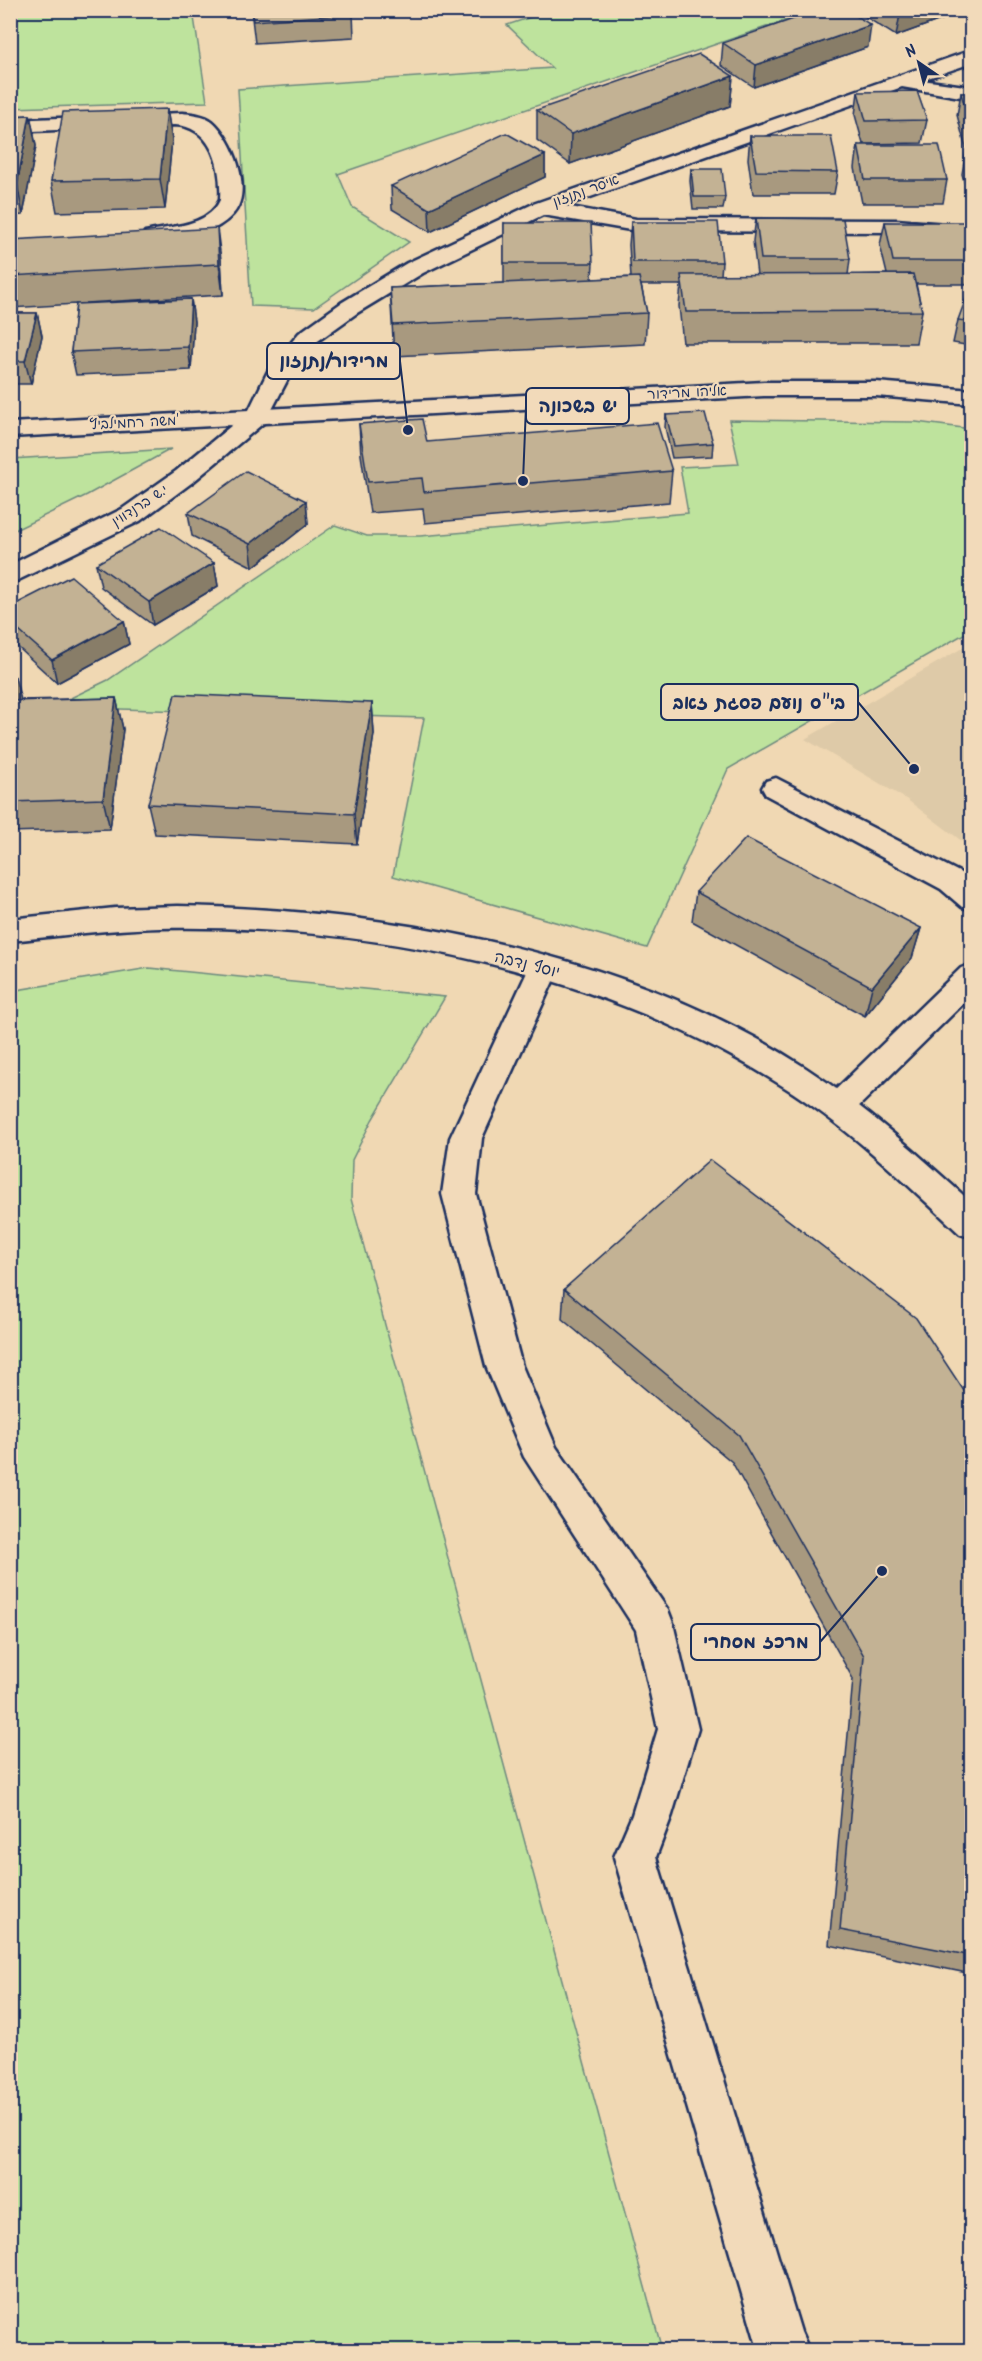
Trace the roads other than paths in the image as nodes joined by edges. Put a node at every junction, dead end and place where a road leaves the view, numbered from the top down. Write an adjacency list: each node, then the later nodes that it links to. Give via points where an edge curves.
1 (972, 56): 2 (street, איסר נתנזון)
2 (899, 81): 3 (street); 5 (street, איסר נתנזון)
3 (972, 93)
4 (10, 126): 7 (street, via 166,119 198,121 213,131 222,146 231,193 229,206 211,223 192,231)
5 (540, 208): 6 (street, via 636,225 896,226); 9 (street, איסר נתנזון, via 415,268 307,339 280,371)
6 (972, 232)
7 (130, 238)
8 (972, 397): 9 (street, אליהו מרידור, via 876,389 764,389)
9 (258, 416): 10 (street, משה רחמילביץ'); 11 (street, י.ש ברנדווין, via 131,515)
10 (10, 430)
11 (10, 576)
12 (776, 788): 13 (street, via 951,881)
13 (972, 899)
14 (10, 930): 15 (street, יוסף נדבה, via 176,917 255,919 350,927)
15 (544, 968): 17 (street, יוסף נדבה, via 619,990 685,1018 768,1061); 19 (street, via 465,1138 459,1194 504,1365 542,1456 654,1623 678,1729 635,1857 782,2349)
16 (972, 976): 17 (street)
17 (838, 1107): 18 (street, יוסף נדבה)
18 (972, 1224)
19 (786, 2350)

